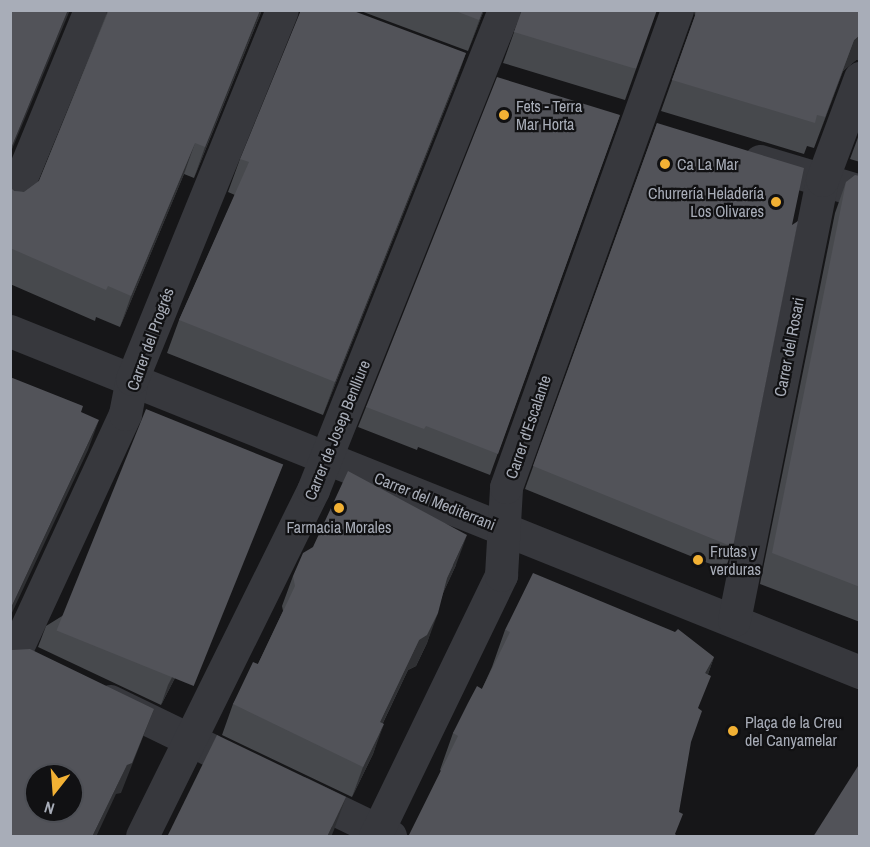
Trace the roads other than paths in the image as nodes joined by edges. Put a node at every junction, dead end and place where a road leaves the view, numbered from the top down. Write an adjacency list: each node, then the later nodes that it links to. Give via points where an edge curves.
1 (90, 10): 15 (street)
2 (504, 10): 6 (street, Carrer de Josep Benlliure)
3 (677, 10): 10 (street, Carrer d'Escalante)
4 (299, 12): 17 (street, Carrer del Progrés)
5 (446, 63): 6 (street)
6 (478, 75): 8 (street); 18 (street, Carrer de Josep Benlliure)
7 (860, 78): 13 (street, Carrer del Rosari)
8 (512, 85)
9 (601, 114): 10 (street)
10 (634, 124): 11 (street); 19 (street, Carrer d'Escalante, via 506,487)
11 (668, 134)
12 (734, 153): 13 (street)
13 (822, 180): 14 (street); 20 (street, Carrer del Rosari)
14 (860, 191)
15 (10, 205)
16 (10, 331): 17 (street, Carrer del Mediterrani)
17 (132, 379): 18 (street, Carrer del Mediterrani); 21 (street, Carrer del Progrés, via 125,414)
18 (326, 458): 19 (street, Carrer del Mediterrani); 25 (street, Carrer de Josep Benlliure)
19 (505, 529): 20 (street, Carrer del Mediterrani); 28 (street, Carrer d'Escalante, via 501,575)
20 (734, 620): 23 (street, Carrer del Mediterrani)
21 (12, 657): 22 (street)
22 (45, 670)
23 (860, 672)
24 (87, 690): 25 (street)
25 (190, 739): 26 (street); 29 (street, Carrer de Josep Benlliure)
26 (233, 760)
27 (276, 781): 28 (street)
28 (380, 835)
29 (142, 837)

